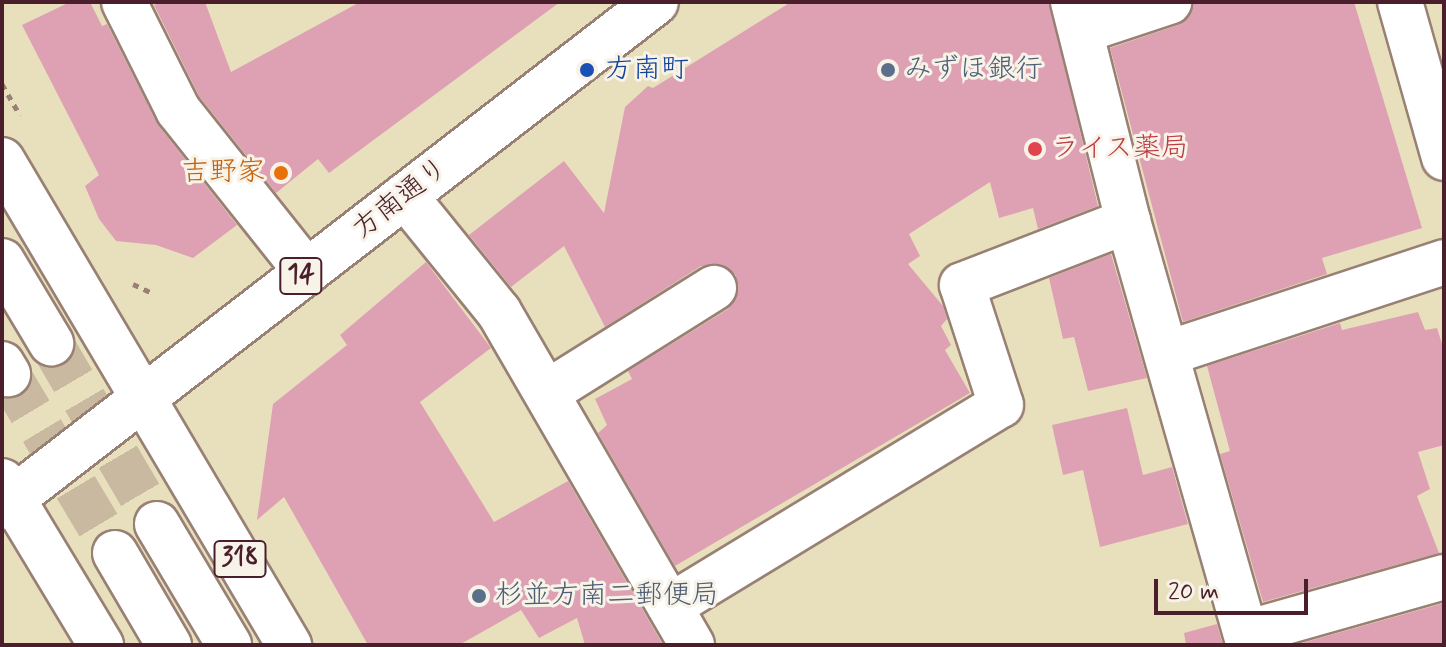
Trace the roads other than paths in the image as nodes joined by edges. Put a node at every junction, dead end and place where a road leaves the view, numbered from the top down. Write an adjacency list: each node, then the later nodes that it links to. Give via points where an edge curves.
1 (124, 2): 12 (street, via 178,110)
2 (656, 2): 8 (street, 方南通り / 14)
3 (1169, 2): 5 (street)
4 (1400, 2): 6 (street)
5 (1077, 17): 9 (street)
6 (1444, 158)
7 (2, 160): 17 (street, 318)
8 (405, 196): 12 (street, 方南通り / 14); 16 (street, via 499,312)
9 (1128, 221): 15 (street); 22 (street, via 962,285 1001,405)
10 (2, 261): 14 (street)
11 (1444, 262): 15 (street)
12 (307, 272): 17 (street, 方南通り / 14)
13 (714, 288): 16 (street)
14 (51, 343)
15 (1168, 353): 23 (street)
16 (548, 392): 22 (street)
17 (145, 396): 18 (street, 14); 27 (street, 318)
18 (6, 496): 24 (street)
19 (157, 524): 26 (street, 318)
20 (115, 553): 25 (street)
21 (1444, 577): 23 (street)
22 (670, 606): 28 (street)
23 (1248, 639)
24 (101, 645)
25 (169, 645)
26 (229, 645)
27 (289, 645)
28 (692, 645)

